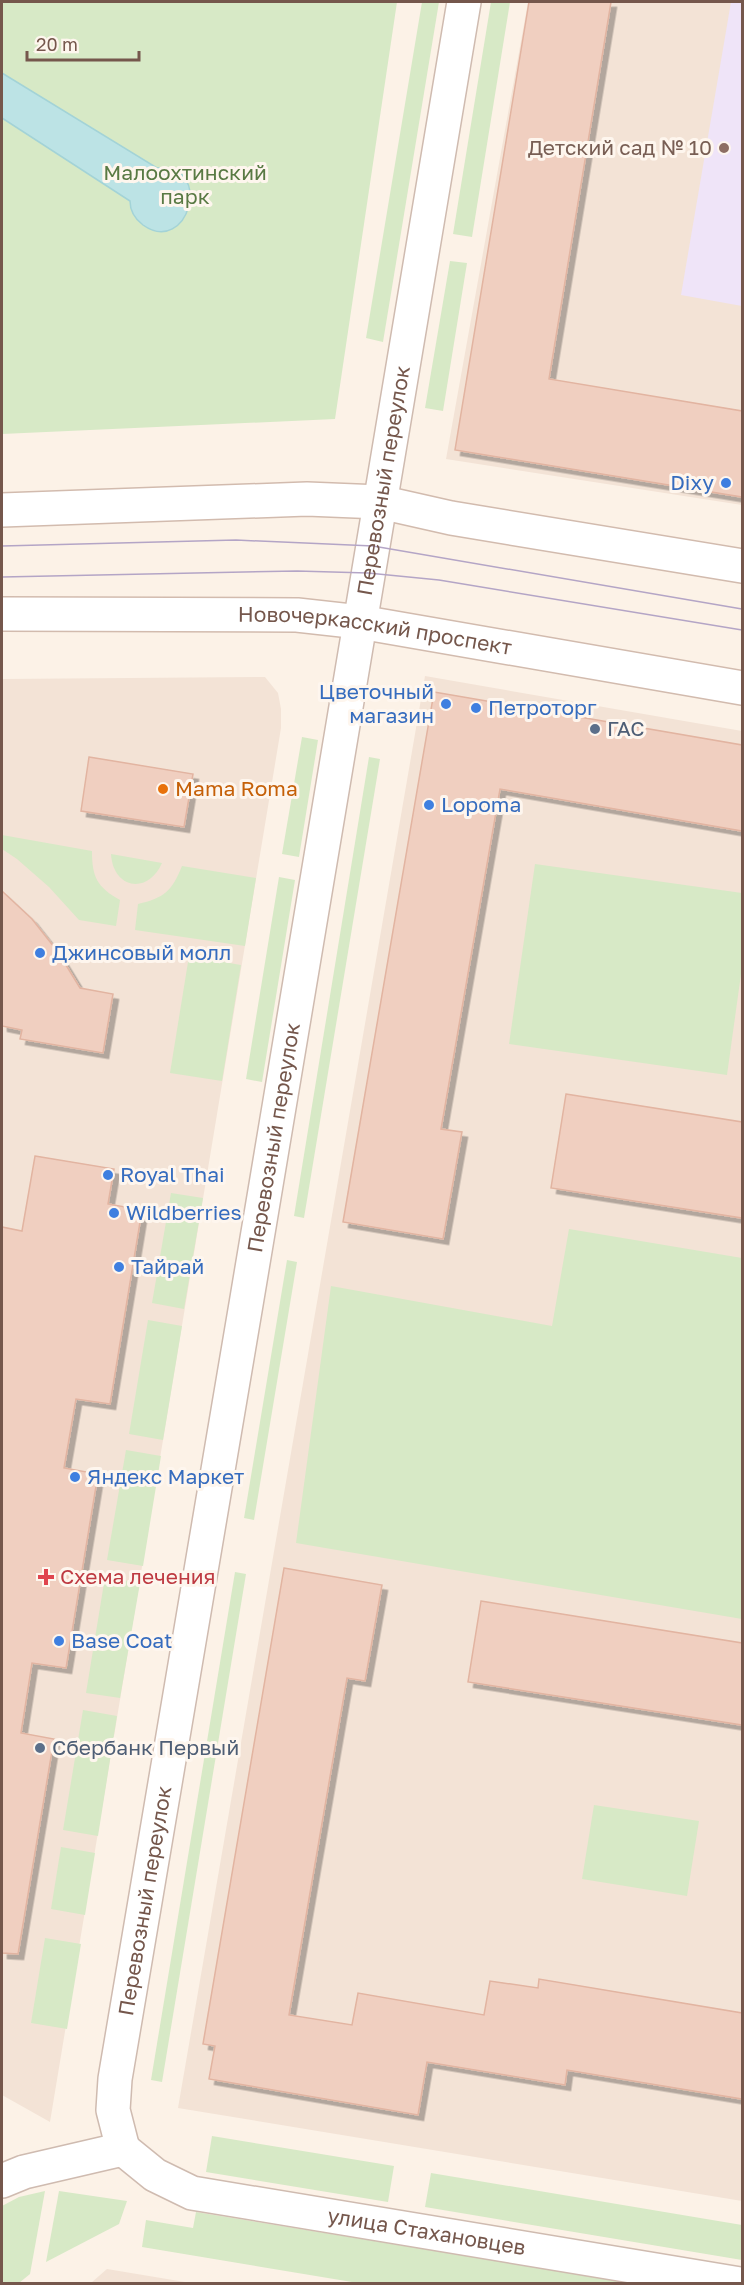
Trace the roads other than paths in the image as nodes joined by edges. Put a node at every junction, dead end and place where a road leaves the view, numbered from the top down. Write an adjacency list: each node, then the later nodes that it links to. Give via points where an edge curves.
1 (464, 2): 2 (street, Перевозный переулок)
2 (380, 502): 3 (street, via 306,499); 4 (street, via 451,518); 6 (street, Перевозный переулок)
3 (2, 510)
4 (742, 566)
5 (2, 614): 6 (street, Новочеркасский проспект, via 297,615)
6 (360, 622): 7 (street, Новочеркасский проспект); 8 (street, Перевозный переулок, via 115,2079 113,2110)
7 (742, 688)
8 (123, 2149): 9 (street, via 24,2172); 10 (street, улица Стахановцев, via 155,2175 192,2193)
9 (2, 2181)
10 (740, 2283)

